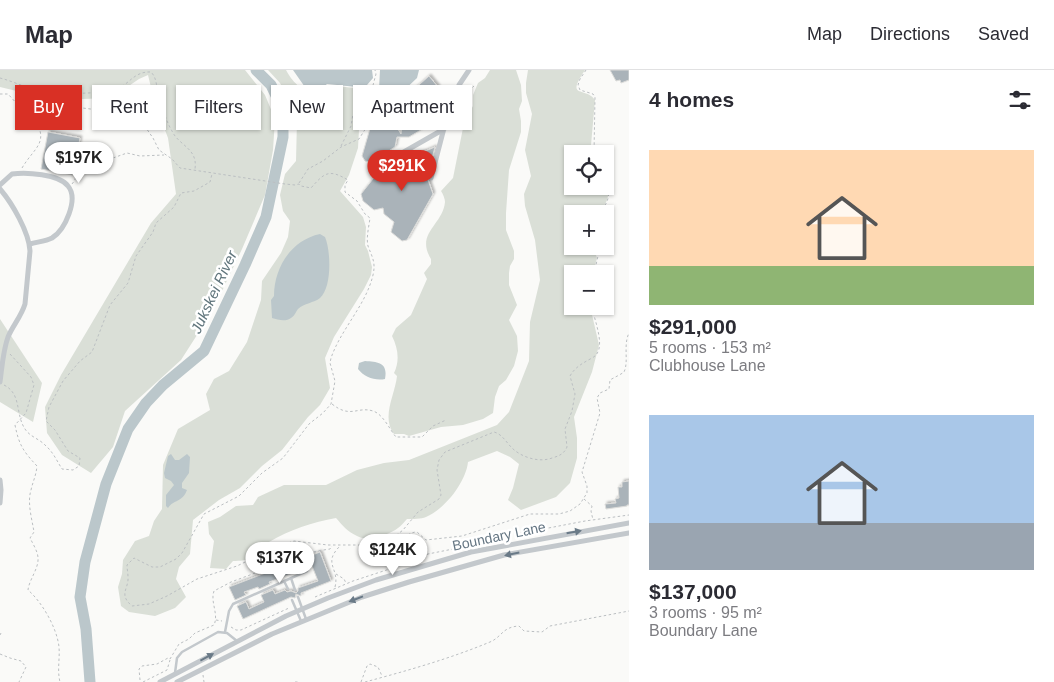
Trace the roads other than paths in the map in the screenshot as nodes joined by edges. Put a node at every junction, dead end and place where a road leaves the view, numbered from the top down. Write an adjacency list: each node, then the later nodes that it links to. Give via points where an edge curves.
1 (469, 70): 2 (street)
2 (460, 85)
3 (442, 130): 5 (street)
4 (444, 130): 6 (street)
5 (402, 152)
6 (431, 178)
7 (0, 185): 9 (street, via 10,175 18,173 58,179 69,186 73,204 57,234)
8 (0, 189): 9 (street, via 13,207)
9 (30, 244): 10 (street, via 25,304 9,334)
10 (0, 382)
11 (0, 480): 12 (street)
12 (0, 503)
13 (629, 523): 22 (street, Boundary Lane, one-way to 13, via 376,580 472,552)
14 (629, 533): 23 (street, Boundary Lane, one-way to 23, via 513,553 443,571)
15 (307, 571): 16 (lane)
16 (291, 578): 17 (lane); 19 (lane)
17 (284, 581): 18 (lane); 24 (lane, via 233,604)
18 (288, 589)
19 (295, 590)
20 (298, 597): 22 (lane)
21 (292, 600): 22 (lane)
22 (300, 610): 23 (lane); 25 (street, Boundary Lane)
23 (304, 620): 28 (street, Boundary Lane)
24 (225, 632): 25 (lane); 26 (lane, via 218,632 182,652 177,658)
25 (237, 640): 26 (street, Boundary Lane, one-way to 25)
26 (175, 674): 27 (street, Boundary Lane)
27 (162, 681)
28 (177, 682)

